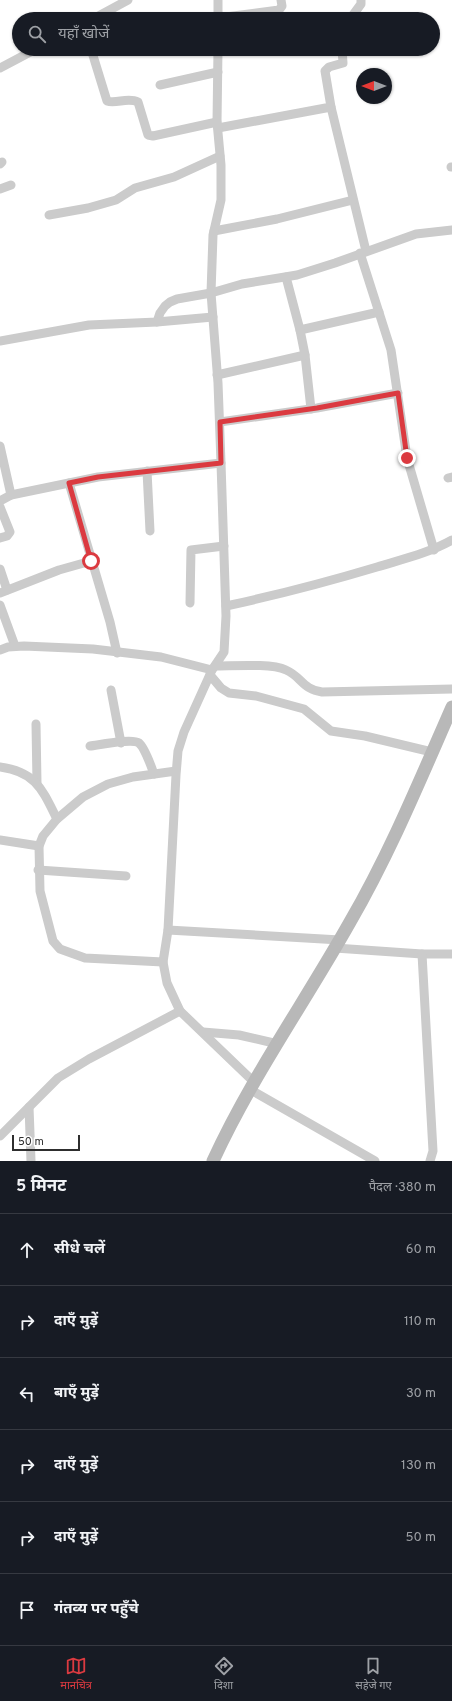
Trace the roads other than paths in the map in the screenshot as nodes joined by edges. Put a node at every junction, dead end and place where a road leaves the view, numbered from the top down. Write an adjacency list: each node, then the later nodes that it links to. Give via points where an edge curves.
1 (128, 0): 5 (street)
2 (218, 0): 6 (street)
3 (280, 0): 7 (street, via 282,6 279,10)
4 (361, 0): 8 (street)
5 (106, 12)
6 (218, 12)
7 (264, 12)
8 (355, 12)
9 (23, 56): 13 (street)
10 (93, 56): 17 (street, via 106,101 136,101 148,135)
11 (218, 56): 14 (street)
12 (342, 56): 16 (street, via 343,64 329,67 325,71)
13 (0, 68)
14 (218, 72): 15 (street); 17 (street)
15 (160, 85)
16 (331, 107): 17 (street); 21 (street)
17 (217, 125): 18 (street)
18 (220, 156): 22 (street, via 174,178 135,188 116,200 88,208); 23 (street, via 221,200)
19 (11, 185): 20 (street)
20 (0, 189)
21 (353, 200): 23 (street, via 277,219); 25 (street)
22 (49, 214)
23 (214, 230): 27 (street)
24 (452, 230): 25 (street, via 416,234)
25 (363, 252): 26 (street); 28 (street)
26 (286, 277): 27 (street, via 242,284); 31 (street)
27 (211, 293): 29 (street); 30 (street, via 170,302 160,313)
28 (379, 312): 31 (street); 35 (street, via 391,350)
29 (213, 317): 30 (street); 34 (street)
30 (157, 322): 32 (street, via 89,324)
31 (300, 330): 33 (street)
32 (0, 340)
33 (305, 355): 34 (street); 36 (street)
34 (217, 375): 37 (street)
35 (398, 393): 36 (street); 50 (street, via 407,458)
36 (311, 409): 37 (street)
37 (220, 422): 39 (street)
38 (0, 446): 40 (street)
39 (221, 463): 41 (street); 49 (street)
40 (2, 467): 43 (street)
41 (147, 471): 42 (street); 46 (street)
42 (69, 483): 43 (street); 51 (street)
43 (11, 495): 44 (street)
44 (0, 501)
45 (0, 507): 47 (street, via 10,532)
46 (150, 531)
47 (0, 538)
48 (452, 540): 50 (street)
49 (224, 546): 54 (street, via 191,550); 56 (street)
50 (434, 550): 56 (street, via 338,579)
51 (91, 561): 53 (street, via 59,570); 59 (street)
52 (0, 569): 53 (street)
53 (4, 592)
54 (190, 603)
55 (0, 605): 57 (street)
56 (226, 606): 60 (street, via 224,652)
57 (15, 646): 58 (street); 59 (street, via 93,649)
58 (0, 650)
59 (117, 653): 60 (street, via 161,657)
60 (212, 671): 61 (street, via 276,667 291,673 306,687 322,692); 68 (street, via 222,688 229,693 256,696 304,708 332,731); 70 (street, via 184,732 178,750)
61 (452, 689)
62 (111, 690): 66 (street)
63 (452, 707): 65 (street)
64 (36, 724): 72 (street)
65 (447, 728): 68 (street)
66 (121, 743): 67 (street); 71 (street, via 140,744)
67 (90, 746)
68 (432, 752): 79 (street, via 390,848)
69 (0, 767): 72 (street, via 19,771)
70 (176, 771): 71 (street); 78 (street)
71 (154, 774): 73 (street, via 108,784 83,797)
72 (37, 783): 73 (street)
73 (57, 819): 75 (street, via 43,836)
74 (0, 840): 75 (street)
75 (39, 846): 76 (street)
76 (38, 870): 77 (street); 82 (street, via 40,891 53,941 60,949 85,958)
77 (126, 876)
78 (168, 930): 79 (street); 82 (street)
79 (337, 944): 80 (street); 85 (street)
80 (422, 954): 81 (street); 93 (street, via 433,1151)
81 (452, 954)
82 (163, 962): 83 (street, via 167,983)
83 (180, 1011): 84 (street); 87 (street, via 64,1074)
84 (203, 1032): 85 (street, via 239,1035); 86 (street)
85 (278, 1044): 86 (street)
86 (253, 1086): 91 (street); 92 (street)
87 (29, 1107): 88 (street); 90 (street)
88 (4, 1129): 89 (street)
89 (0, 1136)
90 (31, 1161)
91 (213, 1161)
92 (375, 1161)
93 (430, 1161)

